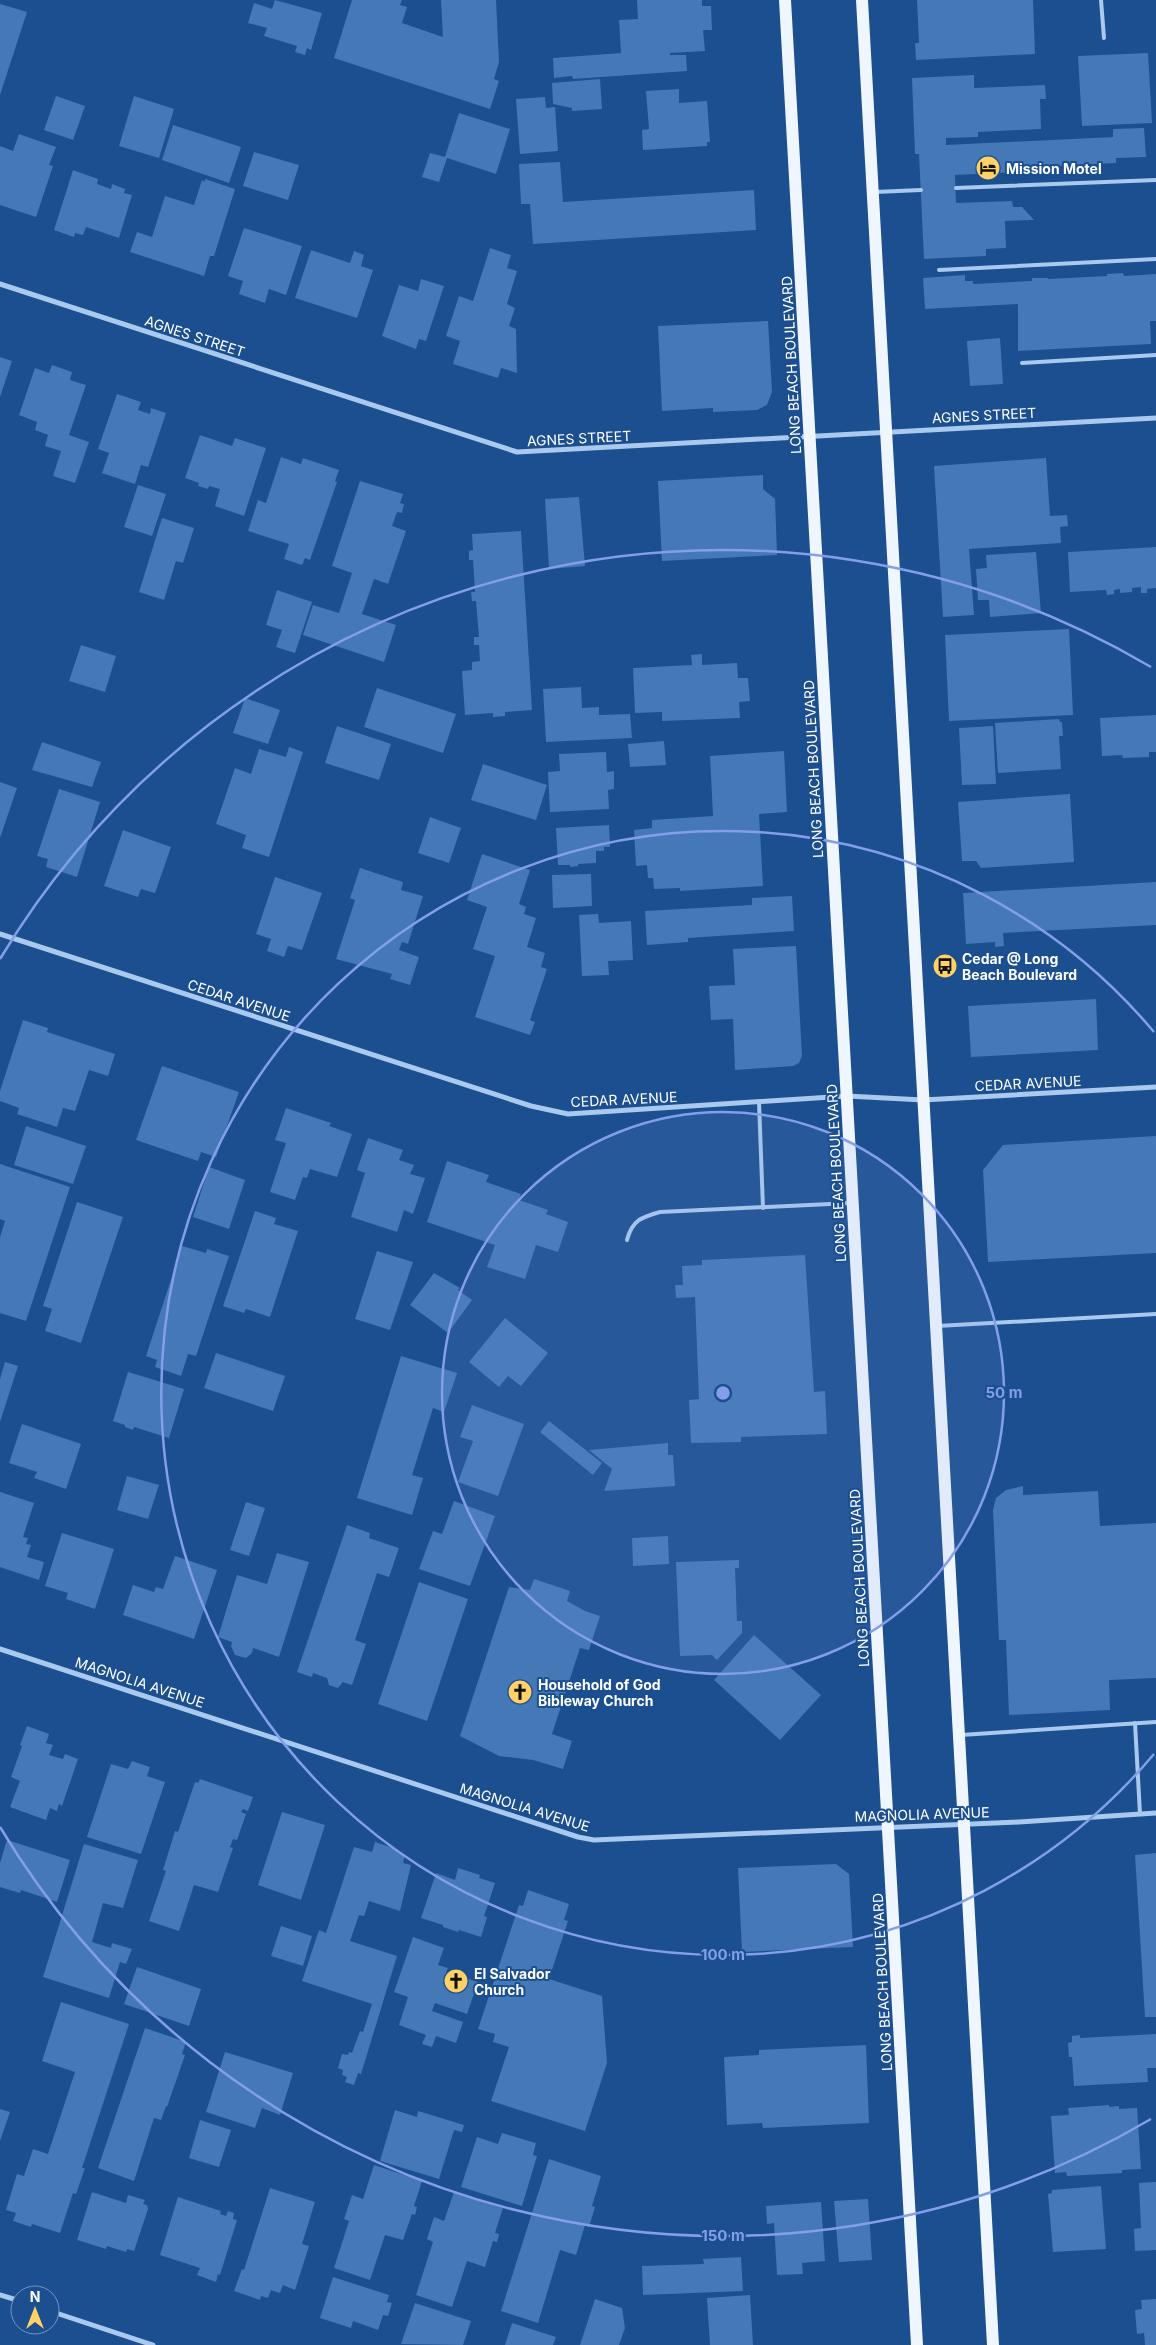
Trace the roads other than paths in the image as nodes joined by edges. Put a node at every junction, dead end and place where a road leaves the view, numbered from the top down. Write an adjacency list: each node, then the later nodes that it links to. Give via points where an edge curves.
1 (785, 0): 16 (main road, LONG BEACH BOULEVARD)
2 (862, 0): 8 (main road)
3 (1101, 0): 4 (lane)
4 (1104, 38)
5 (1156, 180): 6 (lane)
6 (956, 188)
7 (921, 190): 8 (lane)
8 (873, 192): 15 (main road)
9 (1156, 259): 10 (lane)
10 (939, 270)
11 (0, 284): 16 (street, AGNES STREET, via 518,452)
12 (1156, 355): 13 (lane)
13 (1022, 363)
14 (1156, 418): 15 (street, AGNES STREET)
15 (886, 432): 16 (street, AGNES STREET); 20 (main road)
16 (810, 436): 19 (main road, LONG BEACH BOULEVARD)
17 (0, 934): 21 (street, CEDAR AVENUE, via 550,1111 568,1114)
18 (1156, 1087): 20 (street, CEDAR AVENUE)
19 (847, 1096): 20 (street, CEDAR AVENUE); 21 (street, CEDAR AVENUE); 22 (main road, LONG BEACH BOULEVARD)
20 (923, 1100): 26 (main road)
21 (759, 1102): 23 (lane)
22 (853, 1203): 23 (lane); 34 (main road, LONG BEACH BOULEVARD)
23 (763, 1208): 24 (lane, via 660,1212 641,1217 630,1230)
24 (627, 1240)
25 (1156, 1314): 26 (lane)
26 (935, 1326): 30 (main road)
27 (0, 1648): 34 (street, MAGNOLIA AVENUE, via 578,1837 610,1840)
28 (1156, 1722): 29 (lane)
29 (1135, 1723): 30 (lane); 32 (lane)
30 (958, 1736): 33 (main road)
31 (1156, 1813): 32 (street, MAGNOLIA AVENUE)
32 (1140, 1814): 33 (street, MAGNOLIA AVENUE)
33 (963, 1823): 34 (street, MAGNOLIA AVENUE); 38 (main road)
34 (888, 1826): 37 (main road, LONG BEACH BOULEVARD)
35 (60, 2314): 36 (street)
36 (153, 2345)
37 (917, 2345)
38 (993, 2345)

